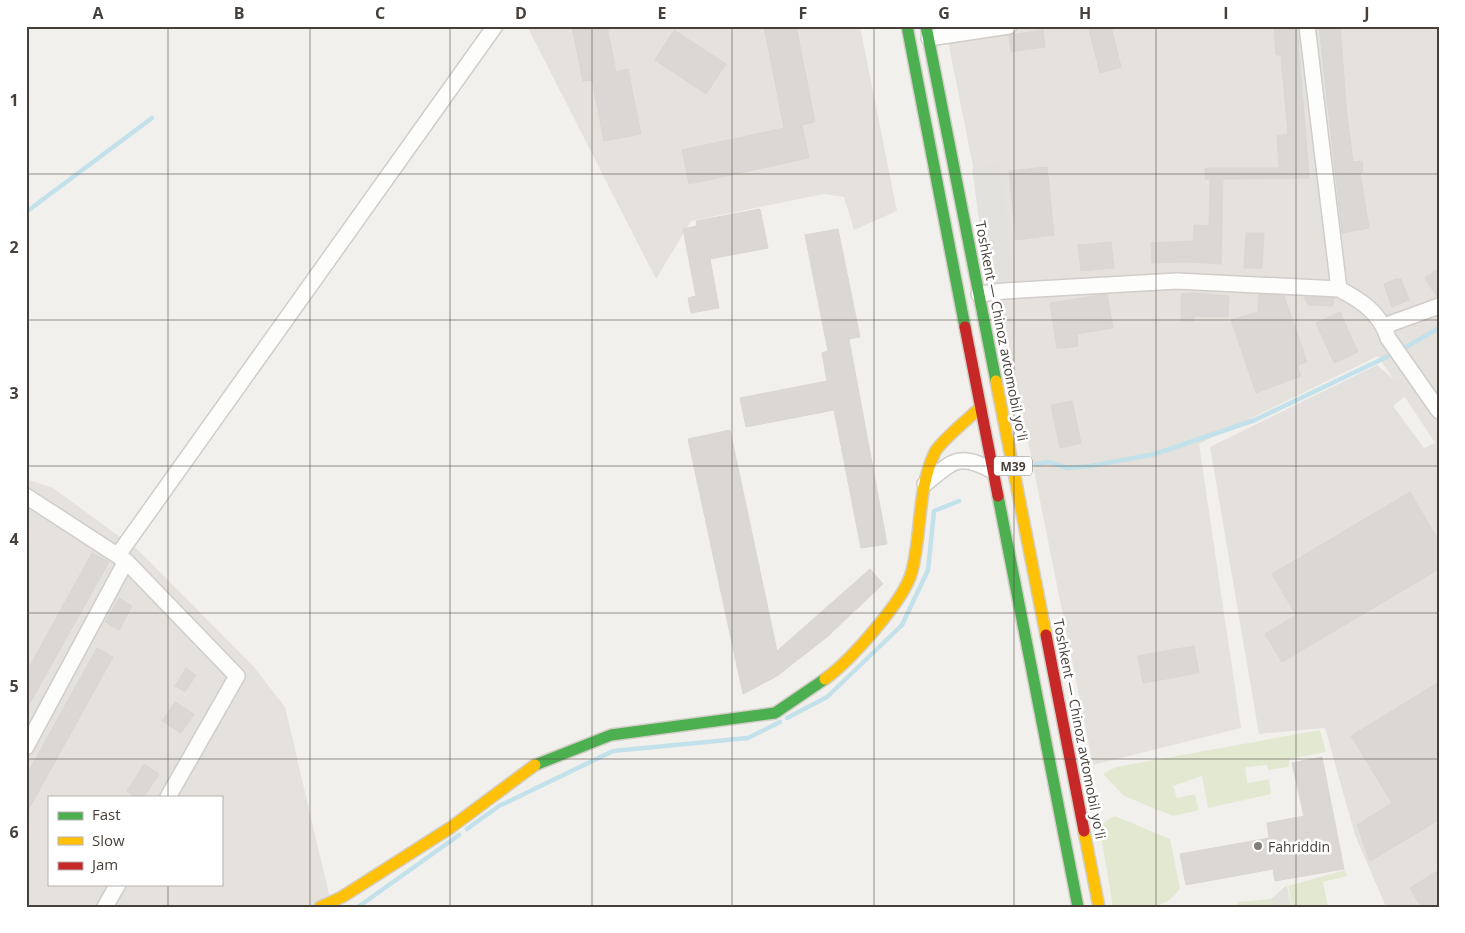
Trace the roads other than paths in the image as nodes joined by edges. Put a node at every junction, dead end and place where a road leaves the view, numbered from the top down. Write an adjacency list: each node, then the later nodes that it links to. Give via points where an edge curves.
1 (495, 26): 17 (street)
2 (907, 26): 6 (main road, M39)
3 (1009, 26): 5 (street)
4 (1307, 26): 8 (street)
5 (928, 32): 7 (main road, Toshkent — Chinoz avtomobil yoʻli / M39)
6 (918, 85): 7 (main road, via 929,78); 12 (main road, M39)
7 (939, 88): 9 (main road, Toshkent — Chinoz avtomobil yoʻli / M39)
8 (1339, 289): 9 (street, via 1177,280); 11 (street, via 1360,299)
9 (979, 294): 24 (main road, Toshkent — Chinoz avtomobil yoʻli / M39)
10 (1439, 306): 11 (street)
11 (1384, 326): 13 (street, via 1388,338)
12 (981, 407): 14 (main road, M39); 15 (main road, via 936,450)
13 (1439, 412)
14 (993, 471): 15 (street, via 974,461 952,462); 23 (main road, M39)
15 (923, 485): 22 (main road, via 912,572 890,609 859,648 832,673 775,713 611,735 538,763 450,828 342,897)
16 (26, 496): 17 (street)
17 (122, 558): 18 (street); 19 (street, via 237,676)
18 (26, 747)
19 (169, 796)
20 (117, 886): 21 (street)
21 (105, 907)
22 (320, 907)
23 (1078, 907)
24 (1100, 907)

